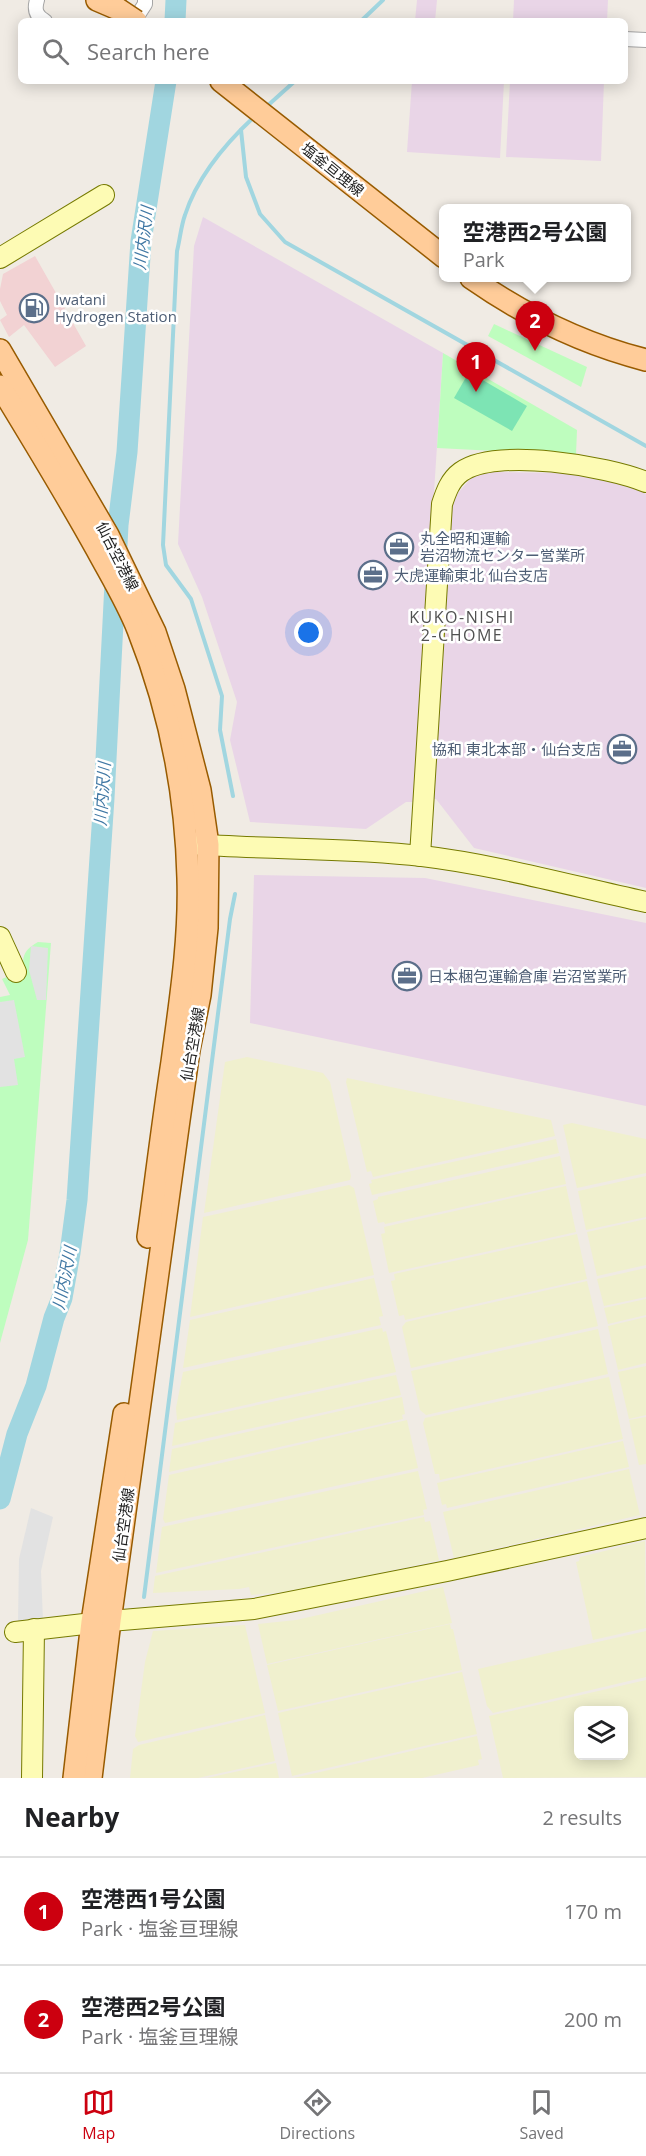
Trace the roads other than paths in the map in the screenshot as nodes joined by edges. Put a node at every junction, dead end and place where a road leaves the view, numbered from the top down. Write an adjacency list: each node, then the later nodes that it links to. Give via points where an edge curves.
1 (37, 0): 5 (street, via 36,12)
2 (97, 0): 4 (main road)
3 (145, 0): 4 (street)
4 (129, 17)
5 (42, 18)
6 (628, 39): 7 (street)
7 (646, 40)
8 (225, 84): 10 (main road, 塩釜亘理線)
9 (104, 195): 11 (street)
10 (439, 253)
11 (0, 258)
12 (477, 282): 14 (main road, via 534,317 593,344)
13 (0, 351): 17 (main road, 仙台空港線, via 80,485 155,632 200,790)
14 (646, 360)
15 (0, 386): 17 (main road, 仙台空港線, via 76,512 138,630 164,712)
16 (646, 483): 18 (street, via 607,469 488,461 461,472 448,487 442,504)
17 (197, 845): 18 (street); 23 (main road, 仙台空港線, via 207,928 200,995)
18 (420, 856): 19 (street)
19 (646, 902)
20 (0, 937): 21 (street)
21 (16, 972)
22 (646, 1528): 23 (street, via 254,1609)
23 (101, 1622): 24 (street, via 25,1630); 25 (main road, 仙台空港線); 26 (main road, 仙台空港線)
24 (32, 1778)
25 (74, 1778)
26 (92, 1778)

